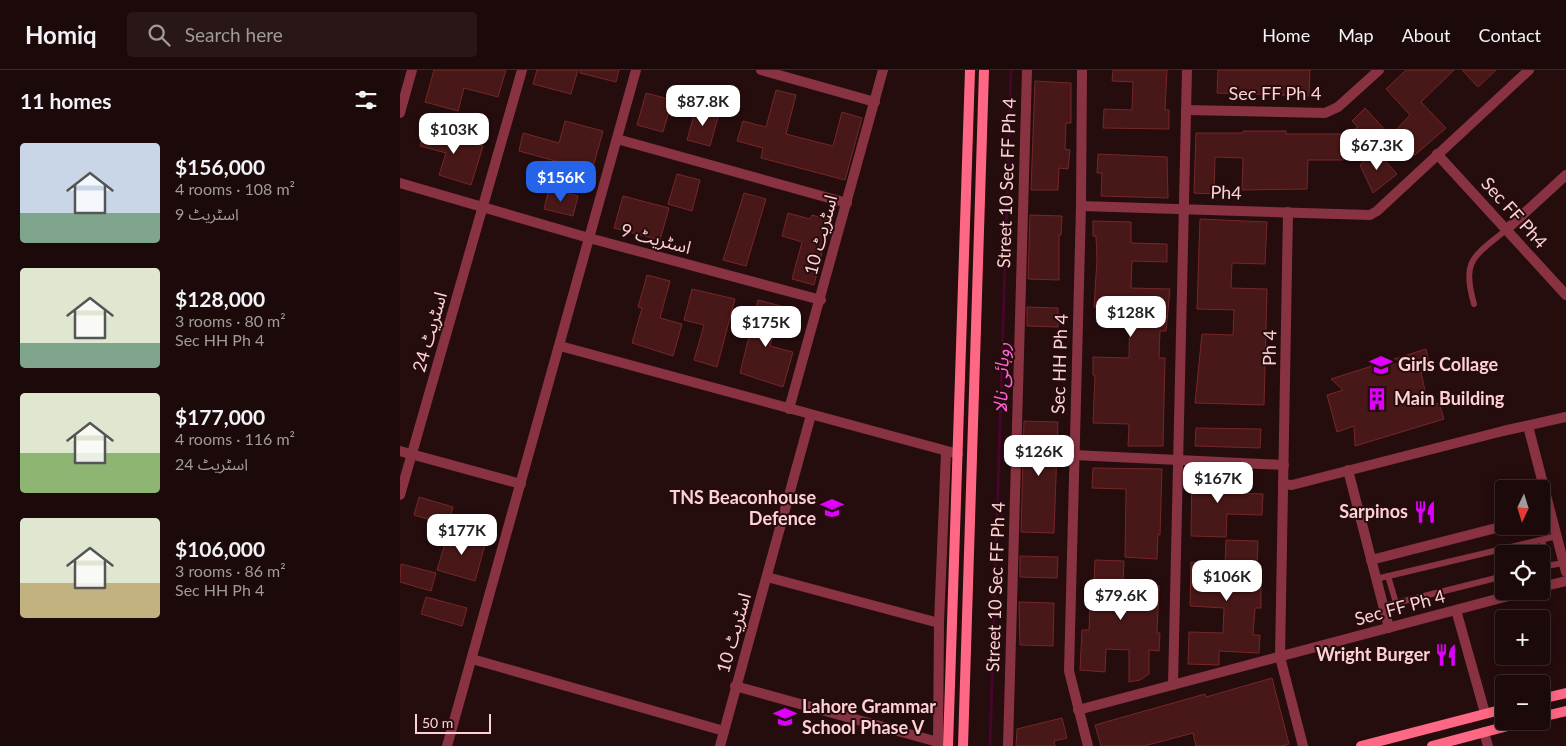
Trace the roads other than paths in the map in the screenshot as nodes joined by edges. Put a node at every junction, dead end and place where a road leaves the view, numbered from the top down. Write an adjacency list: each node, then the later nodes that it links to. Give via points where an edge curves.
1 (522, 70): 22 (street)
2 (636, 70): 16 (street)
3 (762, 70): 13 (street)
4 (883, 70): 13 (street, اسٹریٹ 10)
5 (970, 70): 38 (main road)
6 (984, 70): 86 (main road)
7 (1027, 70): 87 (street, Street 10 Sec FF Ph 4)
8 (1082, 70): 21 (street, Sec HH Ph 4)
9 (1187, 70): 14 (street)
10 (1379, 70): 14 (street, Sec FF Ph 4, via 1338,107 1325,113)
11 (1529, 70): 17 (street)
12 (407, 73): 15 (street)
13 (875, 102): 20 (street, اسٹریٹ 10)
14 (1186, 110): 23 (street)
15 (400, 113)
16 (617, 140): 20 (street); 26 (street)
17 (1437, 154): 24 (street, Ph4, via 1370,215); 25 (street, Sec FF Ph4)
18 (1566, 175): 25 (street)
19 (400, 183): 22 (street, اسٹریٹ 9)
20 (846, 203): 28 (street, اسٹریٹ 10)
21 (1081, 206): 23 (street, Ph4); 39 (street, Sec HH Ph 4)
22 (483, 207): 26 (street, اسٹریٹ 9); 37 (street, اسٹریٹ 24)
23 (1183, 208): 24 (street, Ph4); 40 (street)
24 (1288, 212): 41 (street, Ph 4)
25 (1507, 229): 27 (street, Sec FF Ph4); 29 (lane, via 1471,262 1467,272)
26 (589, 238): 28 (street, اسٹریٹ 9); 30 (street)
27 (1566, 295)
28 (820, 300): 31 (street, اسٹریٹ 10)
29 (1474, 304)
30 (560, 346): 31 (street); 44 (street)
31 (789, 409): 32 (street)
32 (811, 415): 36 (street); 56 (street, اسٹریٹ 10)
33 (1566, 417): 34 (street)
34 (1528, 426): 42 (street); 43 (street)
35 (400, 450): 37 (street)
36 (946, 452): 38 (street); 61 (street)
37 (411, 454): 44 (street); 46 (street, اسٹریٹ 24)
38 (958, 454): 62 (main road)
39 (1074, 456): 40 (street); 75 (street, Sec HH Ph 4, via 1068,671)
40 (1178, 460): 41 (street); 71 (street)
41 (1284, 465): 45 (street, Ph 4)
42 (1348, 470): 45 (street, via 1292,485); 52 (street)
43 (1539, 480)
44 (521, 484): 70 (street)
45 (1283, 484): 69 (street, Ph 4)
46 (400, 495)
47 (1550, 522): 49 (street)
48 (1495, 528): 52 (street)
49 (1557, 536): 50 (lane); 54 (street)
50 (1542, 540): 51 (lane); 55 (lane)
51 (1543, 545)
52 (1371, 560): 57 (street)
53 (1550, 566): 54 (lane)
54 (1564, 567)
55 (1388, 576): 57 (lane); 64 (lane)
56 (767, 577): 67 (street); 72 (street, اسٹریٹ 10)
57 (1376, 578): 65 (street)
58 (1495, 578): 64 (lane)
59 (1566, 581): 60 (street)
60 (1550, 585)
61 (940, 592): 62 (street); 67 (street)
62 (953, 594): 83 (main road)
63 (1495, 600): 66 (street, Sec FF Ph 4)
64 (1396, 603): 65 (lane)
65 (1384, 606): 68 (street)
66 (1456, 610): 68 (street, Sec FF Ph 4); 78 (street)
67 (939, 623): 83 (street)
68 (1389, 628): 69 (street, Sec FF Ph 4)
69 (1280, 657): 71 (street, Sec FF Ph 4); 89 (street)
70 (472, 659): 81 (street); 84 (street)
71 (1173, 685): 75 (street, Sec FF Ph 4)
72 (735, 686): 81 (street, اسٹریٹ 10); 83 (street)
73 (1566, 693): 74 (main road)
74 (1550, 697)
75 (1078, 710): 88 (street, Sec HH Ph 4)
76 (1495, 711): 78 (main road)
77 (1566, 711): 79 (main road)
78 (1485, 713): 90 (main road)
79 (1550, 715)
80 (1495, 729): 82 (main road)
81 (724, 731): 85 (street, اسٹریٹ 10)
82 (1484, 732): 91 (main road); 92 (street)
83 (941, 745)
84 (447, 746)
85 (720, 746)
86 (963, 746)
87 (1008, 746)
88 (1088, 746)
89 (1303, 746)
90 (1361, 746)
91 (1432, 746)
92 (1488, 746)

